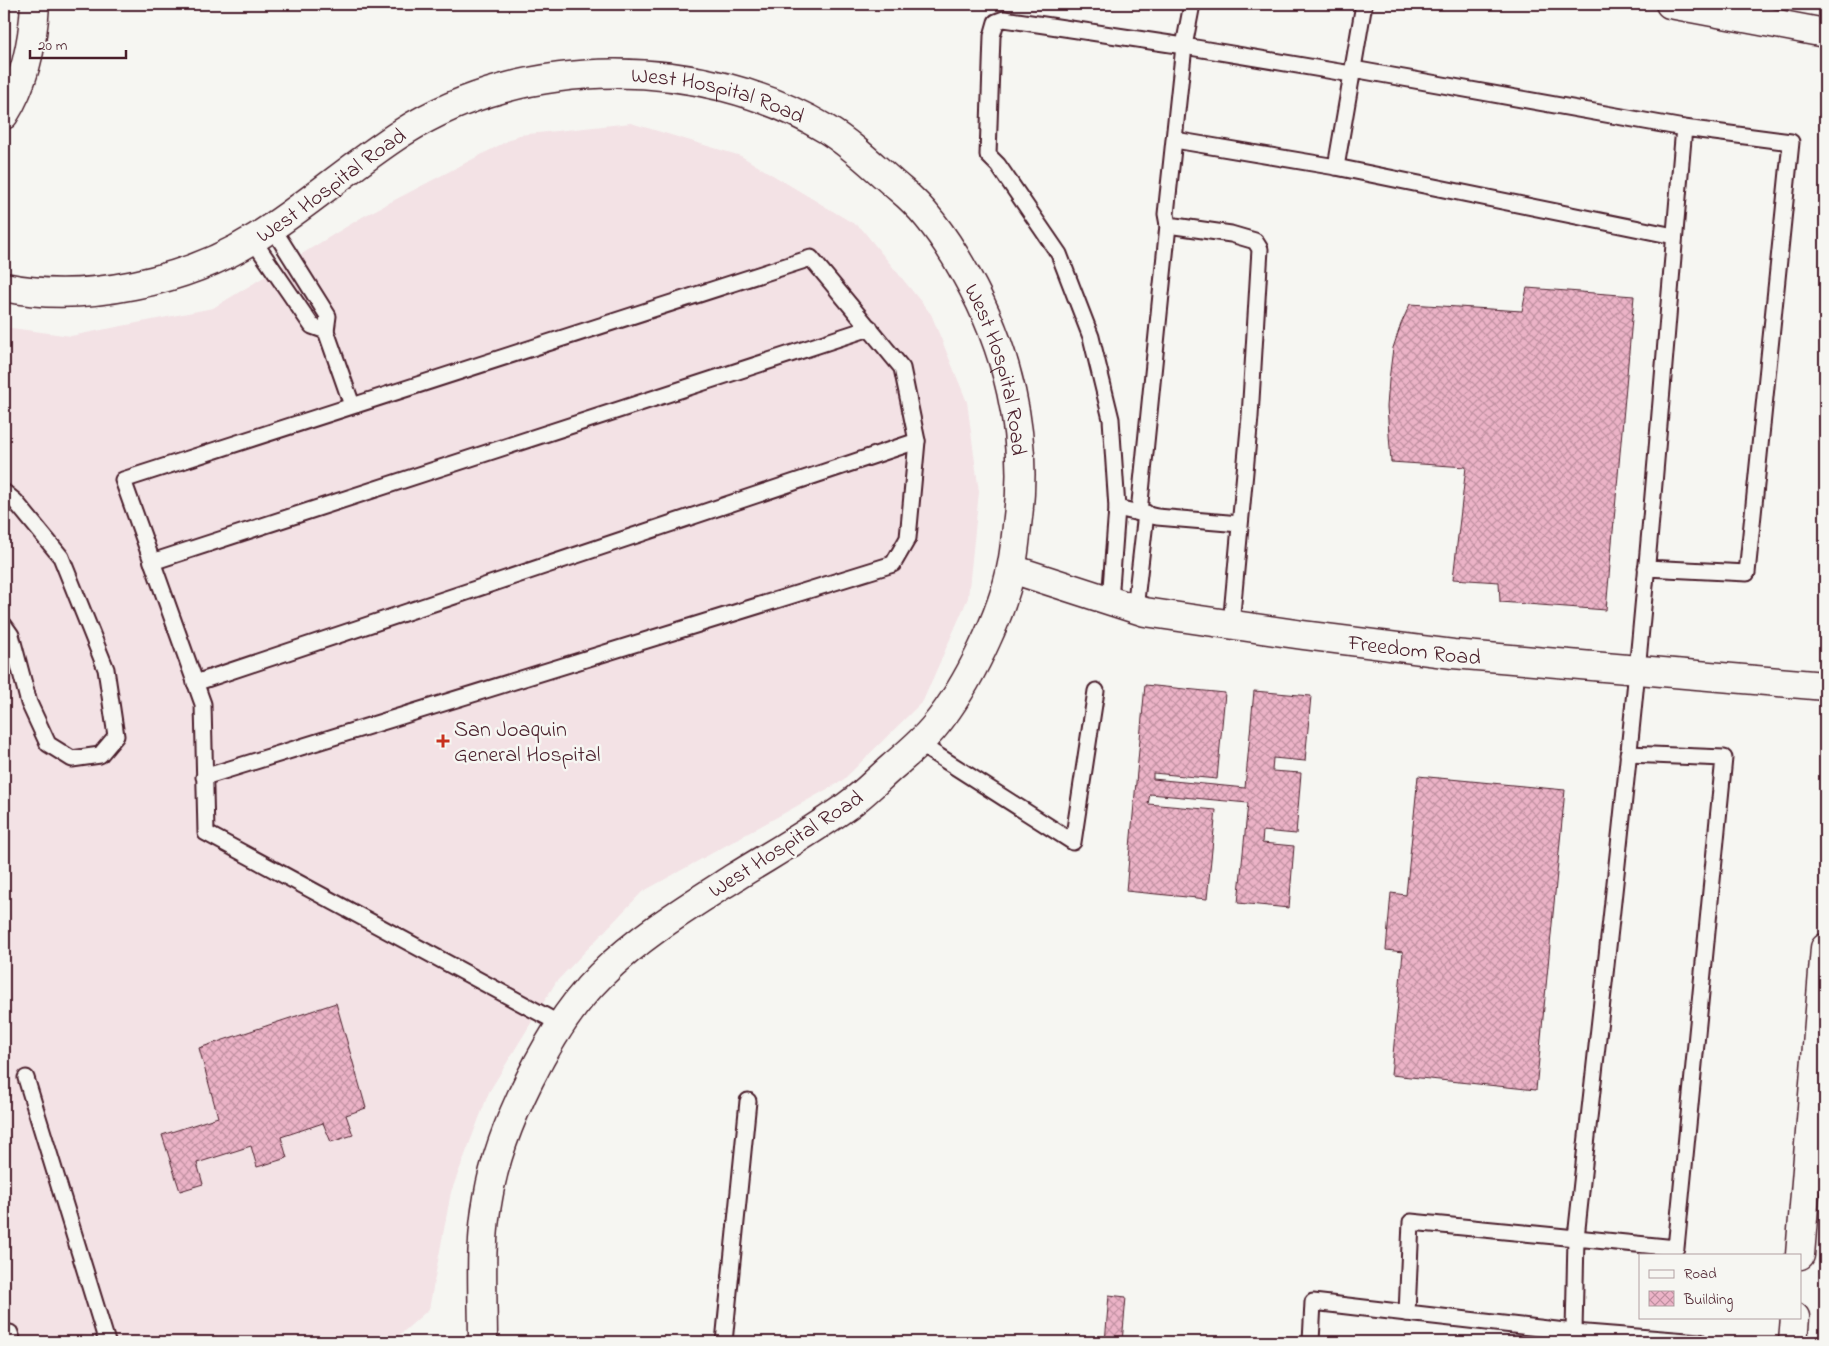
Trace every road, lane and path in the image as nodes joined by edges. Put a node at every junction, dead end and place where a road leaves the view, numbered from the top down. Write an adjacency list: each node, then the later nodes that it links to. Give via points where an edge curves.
1 (35, 4): 8 (street, via 28,60)
2 (1192, 4): 6 (lane)
3 (1364, 4): 7 (lane)
4 (1670, 4): 5 (street)
5 (1825, 33)
6 (1184, 46): 7 (lane); 10 (lane); 21 (lane, via 1004,19 996,22 992,36 988,155 1059,254 1091,337 1111,419)
7 (1352, 71): 9 (lane); 11 (lane)
8 (4, 115)
9 (1684, 128): 14 (lane); 25 (lane, via 1791,142 1748,572)
10 (1175, 140): 11 (lane); 12 (lane, via 1166,214)
11 (1336, 167): 14 (lane)
12 (1168, 225): 22 (lane); 23 (lane, via 1231,234 1255,241 1260,249)
13 (263, 233): 15 (street, West Hospital Road, via 168,278 106,291 26,292); 17 (lane, via 312,326); 17 (lane, via 328,316); 26 (street, West Hospital Road, via 407,130 479,94 537,79 624,72 697,80 785,107 831,132 913,200 950,246 981,302 1002,355 1021,455)
14 (1674, 236): 25 (lane)
15 (4, 287)
16 (870, 328): 18 (lane, via 811,258); 19 (lane, via 902,368); 24 (lane)
17 (326, 331): 18 (lane)
18 (352, 405): 24 (lane, via 123,480)
19 (916, 441): 31 (lane); 36 (lane, via 908,538 893,564)
20 (4, 492): 28 (lane, via 61,557 106,669 116,736 100,755 72,759 48,744 29,703 11,636)
21 (1117, 508): 22 (lane); 27 (lane)
22 (1143, 512): 23 (lane, via 1157,517); 27 (lane)
23 (1240, 524): 29 (lane)
24 (152, 562): 31 (lane)
25 (1646, 568): 30 (lane)
26 (1012, 569): 27 (street, Freedom Road); 34 (street, West Hospital Road, via 993,624 957,698 932,731)
27 (1122, 605): 29 (street, Freedom Road)
28 (4, 625)
29 (1231, 625): 30 (street, Freedom Road, via 1453,654)
30 (1637, 670): 32 (street, Freedom Road); 35 (lane)
31 (195, 682): 36 (lane, via 203,704)
32 (1825, 686)
33 (1096, 691): 34 (lane, via 1073,842)
34 (918, 743): 38 (street, West Hospital Road, via 852,803 657,927 598,978)
35 (1628, 754): 42 (lane); 42 (lane, via 1724,758 1676,1248)
36 (204, 777): 38 (lane, via 206,833)
37 (1825, 948): 39 (street)
38 (562, 1025): 48 (street, West Hospital Road, via 534,1069 506,1133 488,1196 484,1236)
39 (1820, 1060): 43 (street)
40 (26, 1078): 47 (lane)
41 (748, 1101): 49 (lane)
42 (1576, 1238): 44 (lane, via 1411,1222); 46 (lane)
43 (1800, 1254)
44 (1407, 1313): 46 (lane); 50 (lane, via 1313,1302)
45 (1795, 1318): 52 (street)
46 (1574, 1332): 51 (lane)
47 (107, 1342)
48 (483, 1342)
49 (724, 1342)
50 (1311, 1342)
51 (1700, 1342)
52 (1793, 1342)

